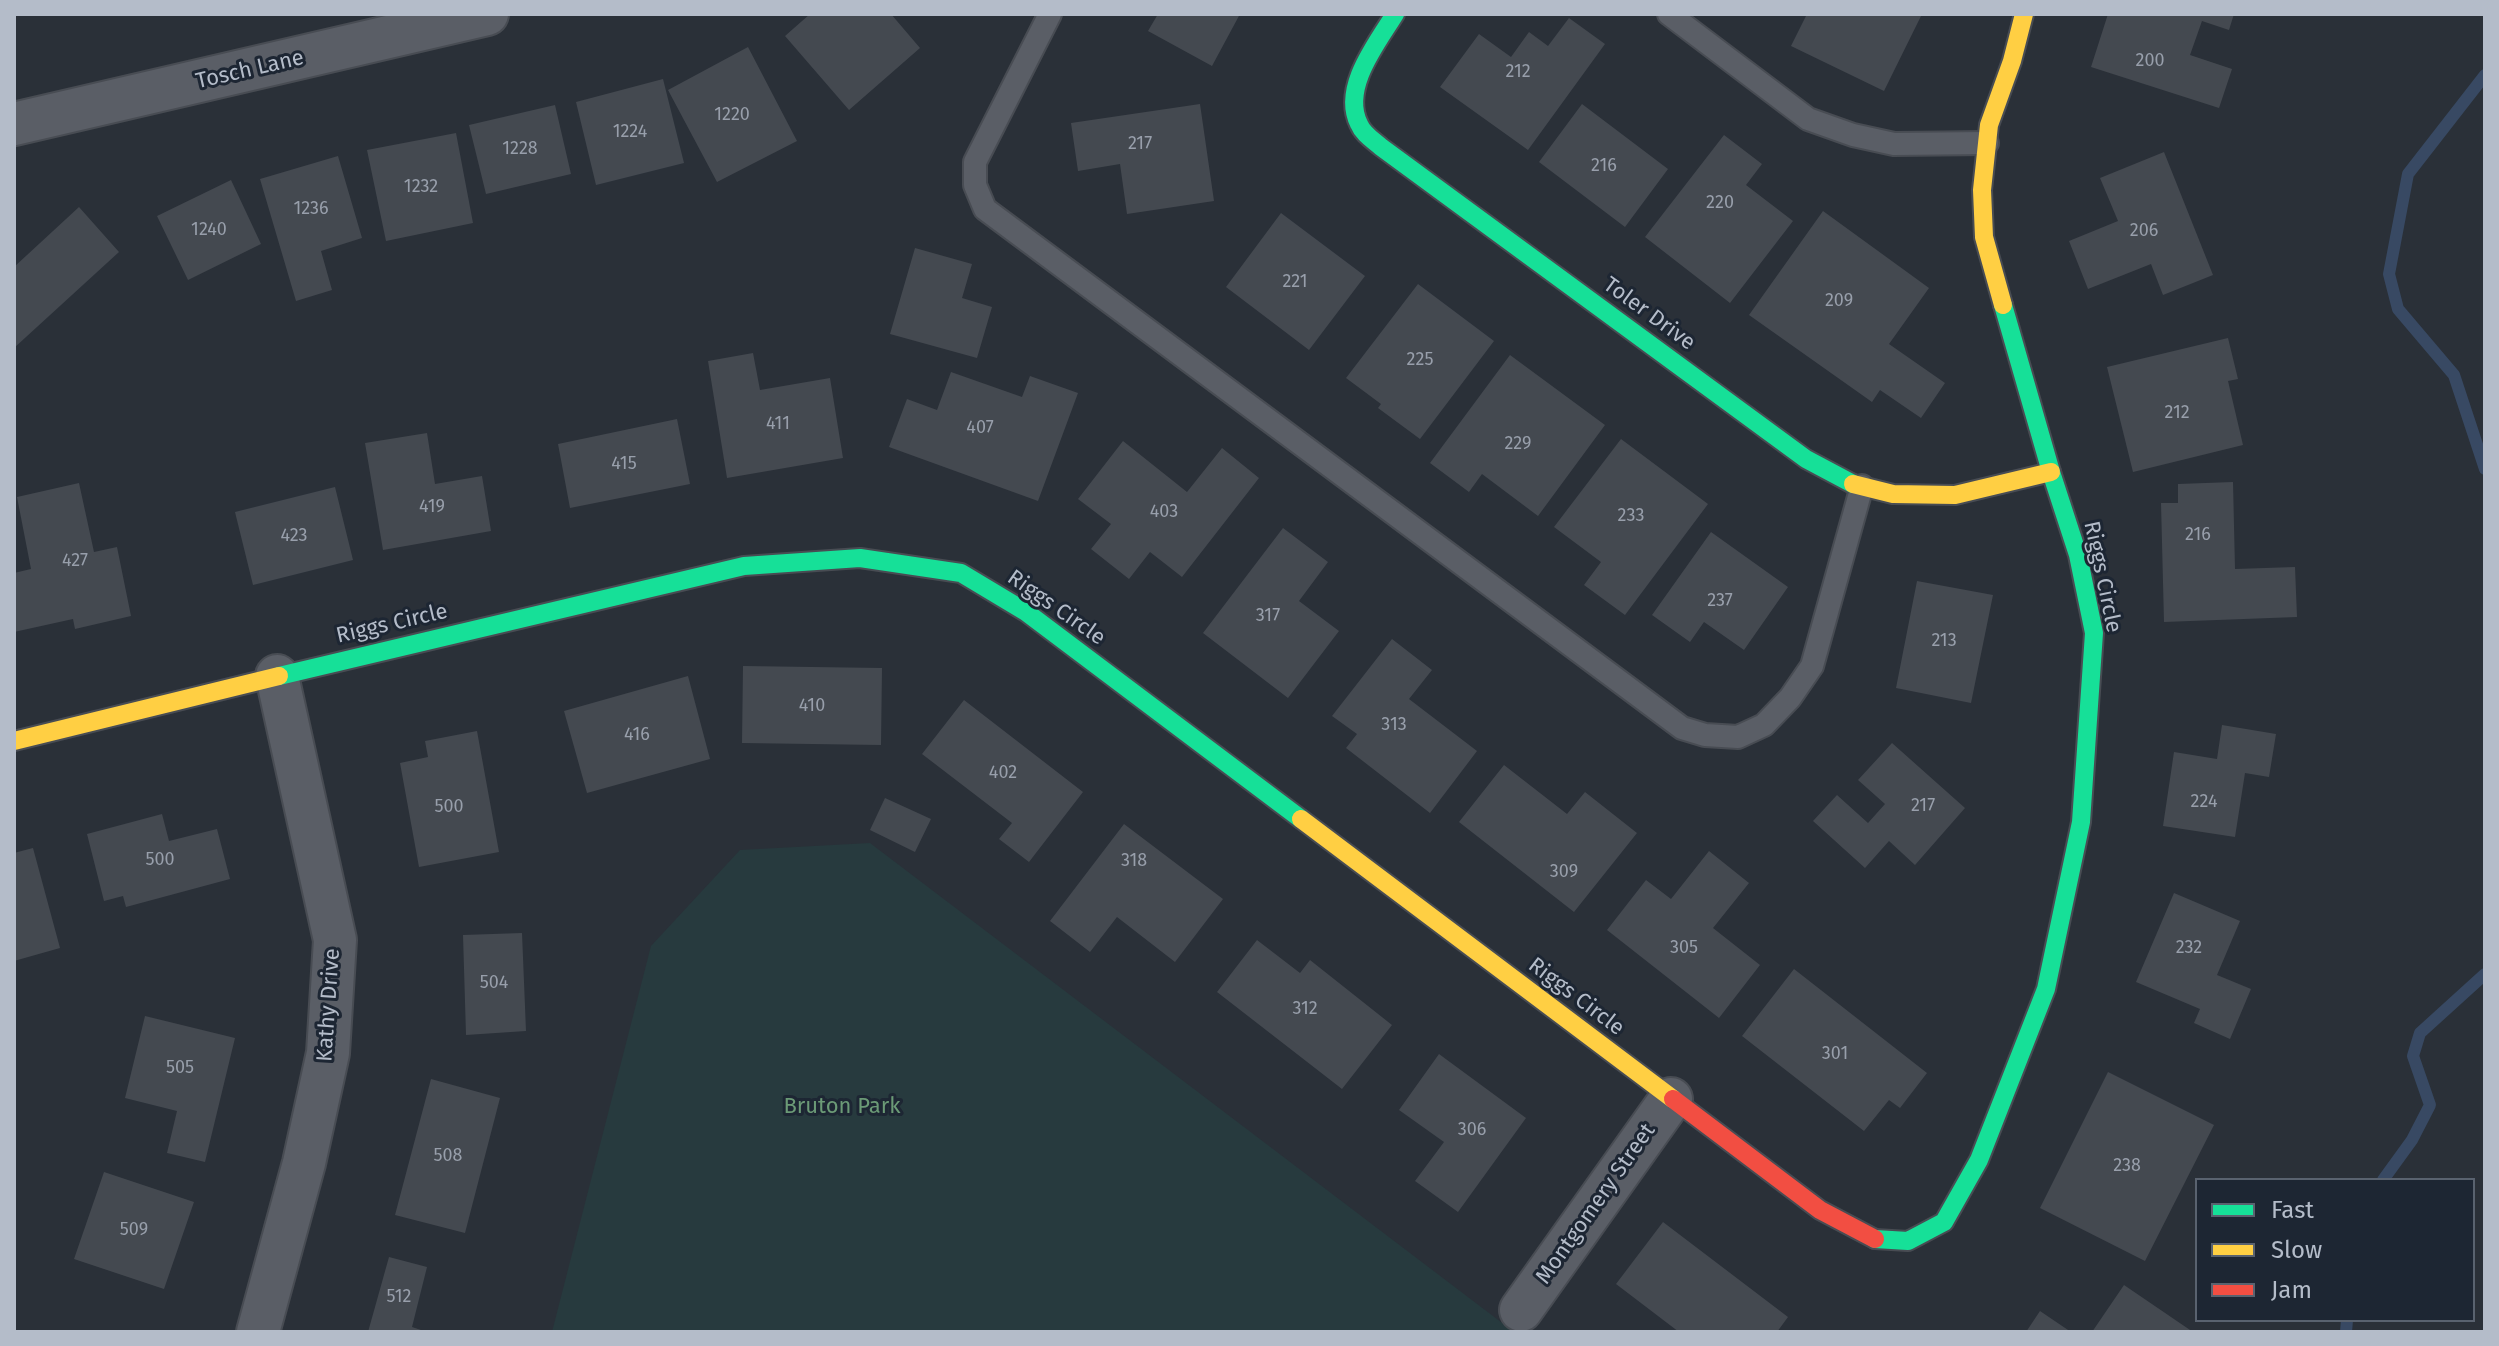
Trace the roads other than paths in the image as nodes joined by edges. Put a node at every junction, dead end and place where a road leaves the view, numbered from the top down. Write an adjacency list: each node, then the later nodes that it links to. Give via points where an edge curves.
1 (487, 14): 6 (street, Tosch Lane)
2 (1050, 14): 10 (lane, via 975,162 975,185 985,209 1682,728 1738,737 1764,725 1790,698 1812,666)
3 (1395, 14): 10 (street, Toler Drive, via 1359,76 1354,101 1358,124 1381,147 1806,459)
4 (1669, 14): 8 (lane, via 1808,119 1894,144)
5 (2024, 14): 8 (street, Riggs Circle)
6 (407, 24): 7 (street, Tosch Lane)
7 (14, 124)
8 (1987, 143): 9 (street, Riggs Circle, via 1984,237)
9 (2051, 472): 10 (street, Toler Drive, via 1955,495 1893,494); 13 (street, Riggs Circle, via 2078,555 2094,633 2081,822 2046,989 1979,1160 1944,1222 1908,1241 1878,1240 1820,1210)
10 (1862, 486)
11 (277, 676): 12 (street, Riggs Circle); 13 (street, Riggs Circle, via 744,566 860,558 961,573 1026,612); 15 (street, Kathy Drive, via 335,940 328,1053)
12 (14, 741)
13 (1671, 1099): 14 (street, Montgomery Street)
14 (1521, 1310)
15 (258, 1332)

